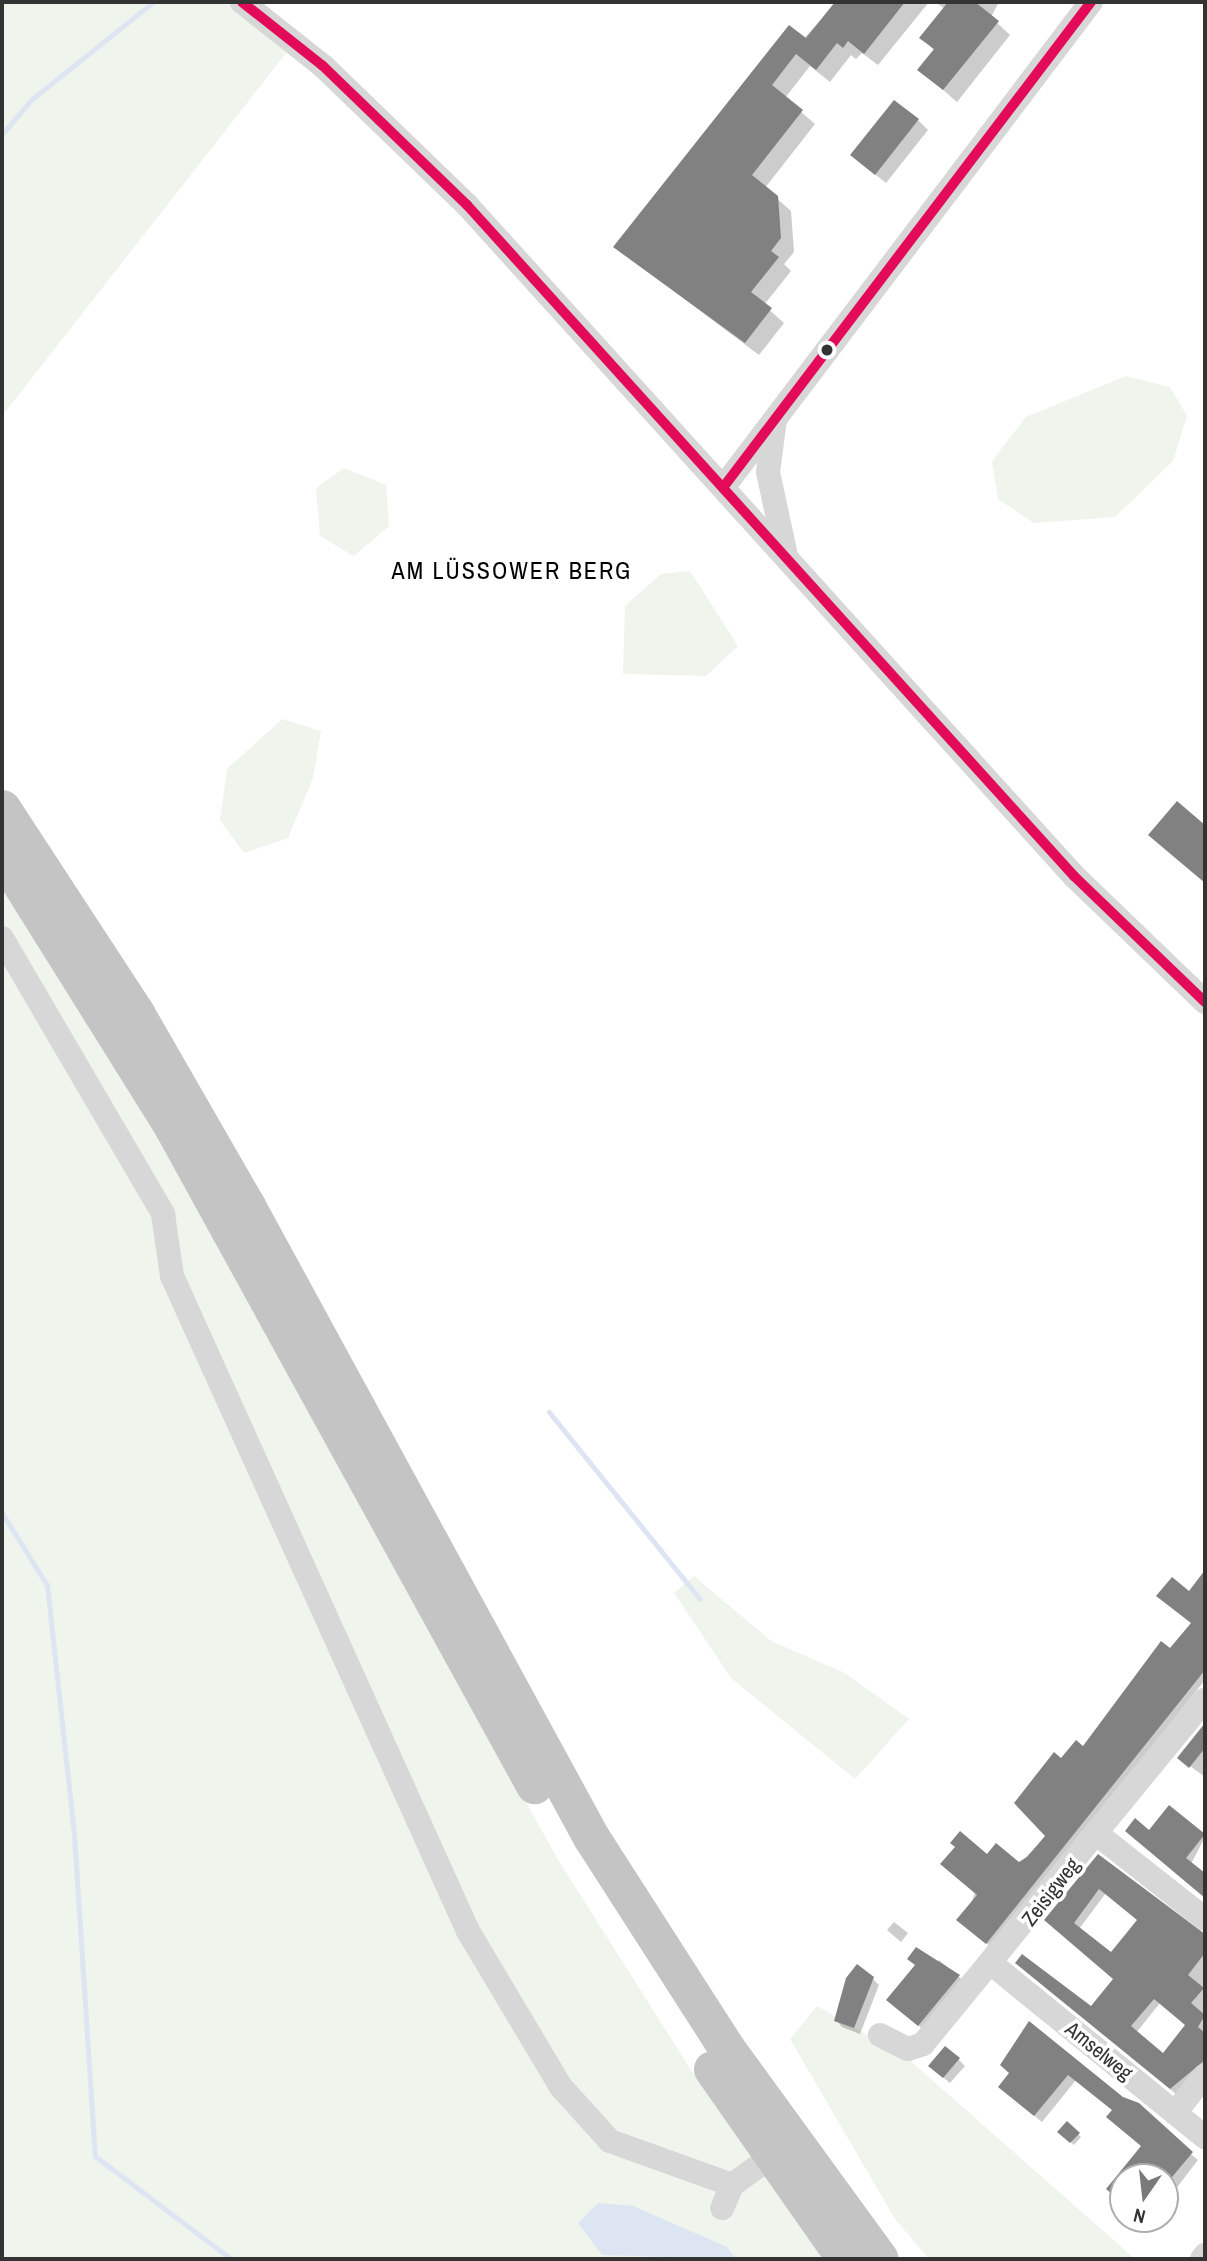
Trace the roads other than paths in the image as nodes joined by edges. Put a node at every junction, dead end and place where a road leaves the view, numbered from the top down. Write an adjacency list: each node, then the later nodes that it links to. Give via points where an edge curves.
1 (242, 2): 4 (street, via 323,66 467,205)
2 (1091, 2): 3 (street)
3 (775, 419): 4 (street); 5 (street, via 768,472)
4 (724, 485): 5 (street)
5 (786, 552): 9 (street, via 1074,876)
6 (2, 808): 23 (highway, via 136,1013 240,1194 591,1837 728,2050)
7 (2, 854): 18 (highway, via 173,1128 573,1853)
8 (2, 938): 19 (street, via 163,1213 172,1276 468,1931 561,2087 610,2141)
9 (1205, 1002)
10 (1205, 1700): 11 (street, Zeisigweg)
11 (1097, 1834): 12 (street); 13 (street, Zeisigweg)
12 (1205, 1919)
13 (993, 1965): 14 (street, Zeisigweg, via 923,2044 908,2049); 16 (street, Amselweg)
14 (880, 2035)
15 (1205, 2075): 16 (street)
16 (1175, 2113): 17 (street, Amselweg)
17 (1205, 2137)
18 (771, 2157): 19 (street); 22 (highway)
19 (732, 2185): 20 (street)
20 (722, 2208)
21 (1205, 2255): 24 (street)
22 (845, 2259)
23 (880, 2259)
24 (1202, 2259)

